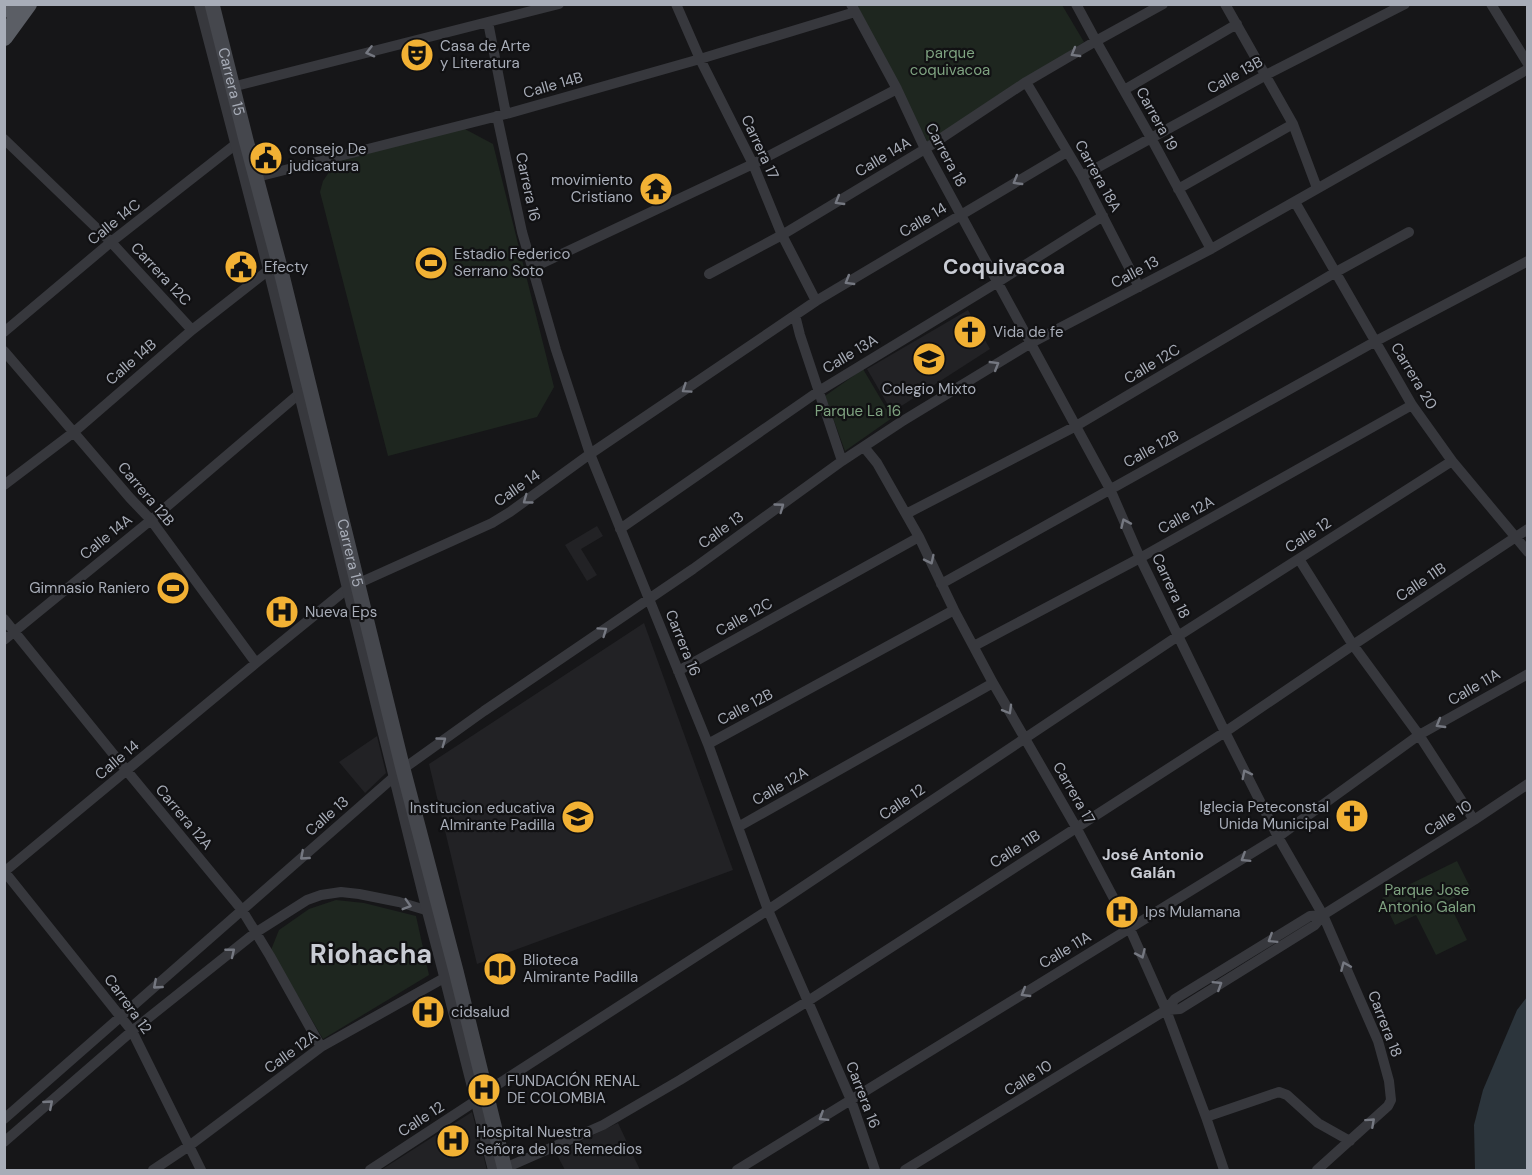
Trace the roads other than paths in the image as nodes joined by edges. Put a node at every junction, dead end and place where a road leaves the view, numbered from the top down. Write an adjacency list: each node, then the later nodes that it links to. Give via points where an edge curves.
1 (8, 4): 13 (highway)
2 (28, 4): 17 (highway)
3 (201, 4): 24 (street, Carrera 15)
4 (212, 4): 24 (main road, Carrera 15)
5 (559, 4): 14 (street)
6 (676, 4): 19 (street, Carrera 17)
7 (1076, 4): 18 (street, Carrera 19)
8 (1163, 4): 18 (street, Calle 14A)
9 (1225, 4): 16 (street)
10 (1405, 4): 22 (street, Calle 13B)
11 (1491, 4): 20 (street)
12 (853, 8): 19 (street, Calle 14B); 25 (street, Carrera 18)
13 (4, 9)
14 (522, 9): 15 (street)
15 (488, 22): 24 (street, one-way to 24); 27 (street, Carrera 16)
16 (1237, 24): 22 (street); 26 (street)
17 (4, 38)
18 (1096, 41): 23 (street, Calle 14A, one-way to 23); 26 (street, Carrera 19)
19 (700, 59): 27 (street, Calle 14B); 34 (street, Carrera 17)
20 (1527, 64)
21 (1527, 69): 37 (street, Calle 13)
22 (1266, 75): 28 (street); 29 (street, Calle 13B)
23 (1026, 82): 32 (street, Calle 14A); 33 (street, Carrera 18A)
24 (228, 88): 31 (main road, Carrera 15)
25 (897, 89): 32 (street, Carrera 18); 34 (street)
26 (1124, 90): 29 (street, Carrera 19)
27 (502, 115): 36 (street, Calle 14B); 48 (street, Carrera 16)
28 (1293, 124): 37 (street); 38 (street)
29 (1151, 138): 35 (street, Calle 13B); 38 (street, Carrera 19)
30 (4, 139): 44 (street, Carrera 12C)
31 (241, 142): 36 (main road, Carrera 15); 44 (street, Calle 14C); 47 (street, Carrera 15)
32 (925, 149): 40 (street, Carrera 18); 43 (street, Calle 14A, one-way to 43)
33 (1067, 152): 35 (street, Carrera 18A); 40 (street, Calle 14, one-way to 40)
34 (753, 164): 43 (street, Carrera 17); 48 (street)
35 (1082, 176): 41 (street, Carrera 18A)
36 (256, 177): 47 (main road, Carrera 15)
37 (1317, 188): 39 (street, Calle 13)
38 (1178, 189): 45 (street, Carrera 19)
39 (1295, 202): 45 (street, Calle 13); 49 (street, Carrera 20)
40 (961, 214): 51 (street, Carrera 18); 53 (street, Calle 14, one-way to 53)
41 (1103, 216): 51 (street, Calle 13A); 52 (street, Carrera 18A)
42 (1409, 232): 49 (street, Calle 12C)
43 (782, 235): 50 (street, Calle 14A); 53 (street, Carrera 17)
44 (111, 242): 55 (street, Carrera 12C); 56 (street, Calle 14C)
45 (1211, 249): 52 (street, Calle 13)
46 (1527, 261): 57 (street)
47 (275, 268): 55 (street, Calle 14B); 61 (main road, Carrera 15)
48 (532, 268): 66 (street, Carrera 16)
49 (1336, 272): 57 (street, Carrera 20); 63 (street, Calle 12C)
50 (709, 274)
51 (998, 282): 58 (street, Carrera 18); 60 (street, Calle 13A)
52 (1139, 287): 58 (street, Calle 13)
53 (816, 302): 54 (street, Calle 14)
54 (795, 315): 60 (street); 66 (street, Calle 14, one-way to 66)
55 (192, 330): 64 (street, Calle 14B)
56 (4, 332)
57 (1376, 340): 62 (street, Carrera 20); 70 (street, Calle 12B)
58 (1031, 343): 63 (street, Carrera 18); 65 (street, Calle 13, one-way to 58)
59 (4, 351): 64 (street, Carrera 12B)
60 (819, 391): 67 (street); 74 (street, Calle 13A)
61 (305, 392): 72 (street, Calle 14A); 81 (main road, Carrera 15)
62 (1412, 405): 68 (street, Carrera 20); 78 (street, Calle 12A)
63 (1076, 426): 70 (street, Carrera 18); 71 (street, Calle 12C)
64 (74, 432): 69 (street, Calle 14B); 72 (street, Carrera 12B)
65 (864, 447): 67 (street, Calle 13); 71 (street, Carrera 17)
66 (590, 454): 74 (street, Carrera 16); 81 (street, Calle 14, one-way to 81, via 492,523)
67 (842, 461): 82 (street, Calle 13, one-way to 67)
68 (1452, 461): 76 (street, Carrera 20); 79 (street, Calle 12)
69 (4, 484)
70 (1110, 489): 78 (street, Carrera 18, one-way to 70); 80 (street, Calle 12B)
71 (906, 514): 75 (street, Carrera 17)
72 (151, 520): 85 (street, Calle 14A); 90 (street, Carrera 12B)
73 (1527, 529): 76 (street, Calle 11B)
74 (620, 530): 82 (street, Carrera 16)
75 (919, 537): 80 (street, Carrera 17, one-way to 80); 91 (street, Calle 12C)
76 (1515, 537): 77 (street, Carrera 20); 88 (street, Calle 11B)
77 (1527, 552)
78 (1140, 558): 86 (street, Carrera 18); 89 (street, Calle 12A)
79 (1299, 559): 86 (street, Calle 12); 88 (street)
80 (941, 584): 83 (street, Carrera 17)
81 (353, 586): 90 (street, Calle 14); 99 (main road, Carrera 15)
82 (649, 599): 91 (street, Carrera 16); 99 (street, Calle 13, one-way to 82)
83 (954, 610): 89 (street, Carrera 17); 97 (street, Calle 12B)
84 (4, 620): 85 (street, Carrera 12A)
85 (14, 631): 87 (street, Calle 14A); 98 (street, Carrera 12A)
86 (1178, 636): 94 (street, Carrera 18); 96 (street, Calle 12)
87 (4, 640)
88 (1353, 645): 94 (street, Calle 11B); 95 (street)
89 (974, 646): 93 (street, Carrera 17)
90 (256, 663): 98 (street, Calle 14)
91 (678, 671): 97 (street, Carrera 16)
92 (1527, 674): 95 (street, Calle 11A, one-way to 95)
93 (993, 683): 96 (street, Carrera 17, one-way to 96); 102 (street, Calle 12A)
94 (1225, 732): 103 (street, Calle 11B); 104 (street, Carrera 18, one-way to 94)
95 (1419, 735): 101 (street); 104 (street, Calle 11A)
96 (1024, 738): 103 (street, Carrera 17); 107 (street, Calle 12)
97 (708, 744): 102 (street, Carrera 16)
98 (127, 771): 105 (street, Calle 14); 106 (street, Carrera 12A)
99 (399, 773): 106 (street, Calle 13, one-way to 106); 108 (street, Carrera 15); 112 (main road, Carrera 15)
100 (1527, 784): 101 (street, Calle 10)
101 (1474, 820): 109 (street, Calle 10)
102 (738, 827): 107 (street, Carrera 16)
103 (1076, 827): 110 (street, Carrera 17); 113 (street, Calle 11B)
104 (1278, 837): 109 (street, Carrera 18); 110 (street, Calle 11A, one-way to 110)
105 (5, 872): 115 (street, Carrera 12)
106 (242, 910): 111 (street, Carrera 12A); 115 (street, Calle 13, one-way to 115)
107 (768, 910): 113 (street, Carrera 16); 118 (street, Calle 12)
108 (429, 911): 111 (street, one-way to 108, via 307,900 341,892); 112 (street, Carrera 15)
109 (1323, 915): 114 (street, Calle 10, via 1315,924 1256,955 1180,1009); 123 (street, Carrera 18, one-way to 109, via 1388,1107 1389,1081 1378,1041)
110 (1130, 929): 114 (street, Carrera 17, one-way to 114); 119 (street, Calle 11A, one-way to 119)
111 (255, 933): 116 (street, one-way to 111); 117 (street, Carrera 12A)
112 (451, 974): 117 (street, Calle 12A); 118 (main road, Carrera 15)
113 (808, 1001): 119 (street, Carrera 16); 128 (street, Calle 11B, via 603,1125)
114 (1166, 1010): 120 (street, Carrera 17); 131 (street, Calle 10)
115 (121, 1017): 116 (street, Carrera 12); 121 (street, Calle 13)
116 (132, 1031): 122 (street, one-way to 116); 124 (street, Carrera 12)
117 (321, 1047): 124 (street, Calle 12A)
118 (481, 1096): 127 (street, Calle 12); 128 (main road, Carrera 15)
119 (851, 1100): 129 (street, Calle 11A, one-way to 129); 130 (street, Carrera 16)
120 (1206, 1117): 123 (street, via 1279,1092 1318,1123); 132 (street, Carrera 17)
121 (4, 1119)
122 (7, 1135)
123 (1350, 1141): 133 (street, Carrera 18)
124 (189, 1146): 125 (street, Calle 12A); 126 (street, Carrera 12)
125 (153, 1170)
126 (201, 1170)
127 (370, 1170)
128 (502, 1170)
129 (737, 1170)
130 (875, 1170)
131 (905, 1170)
132 (1224, 1170)
133 (1317, 1170)

